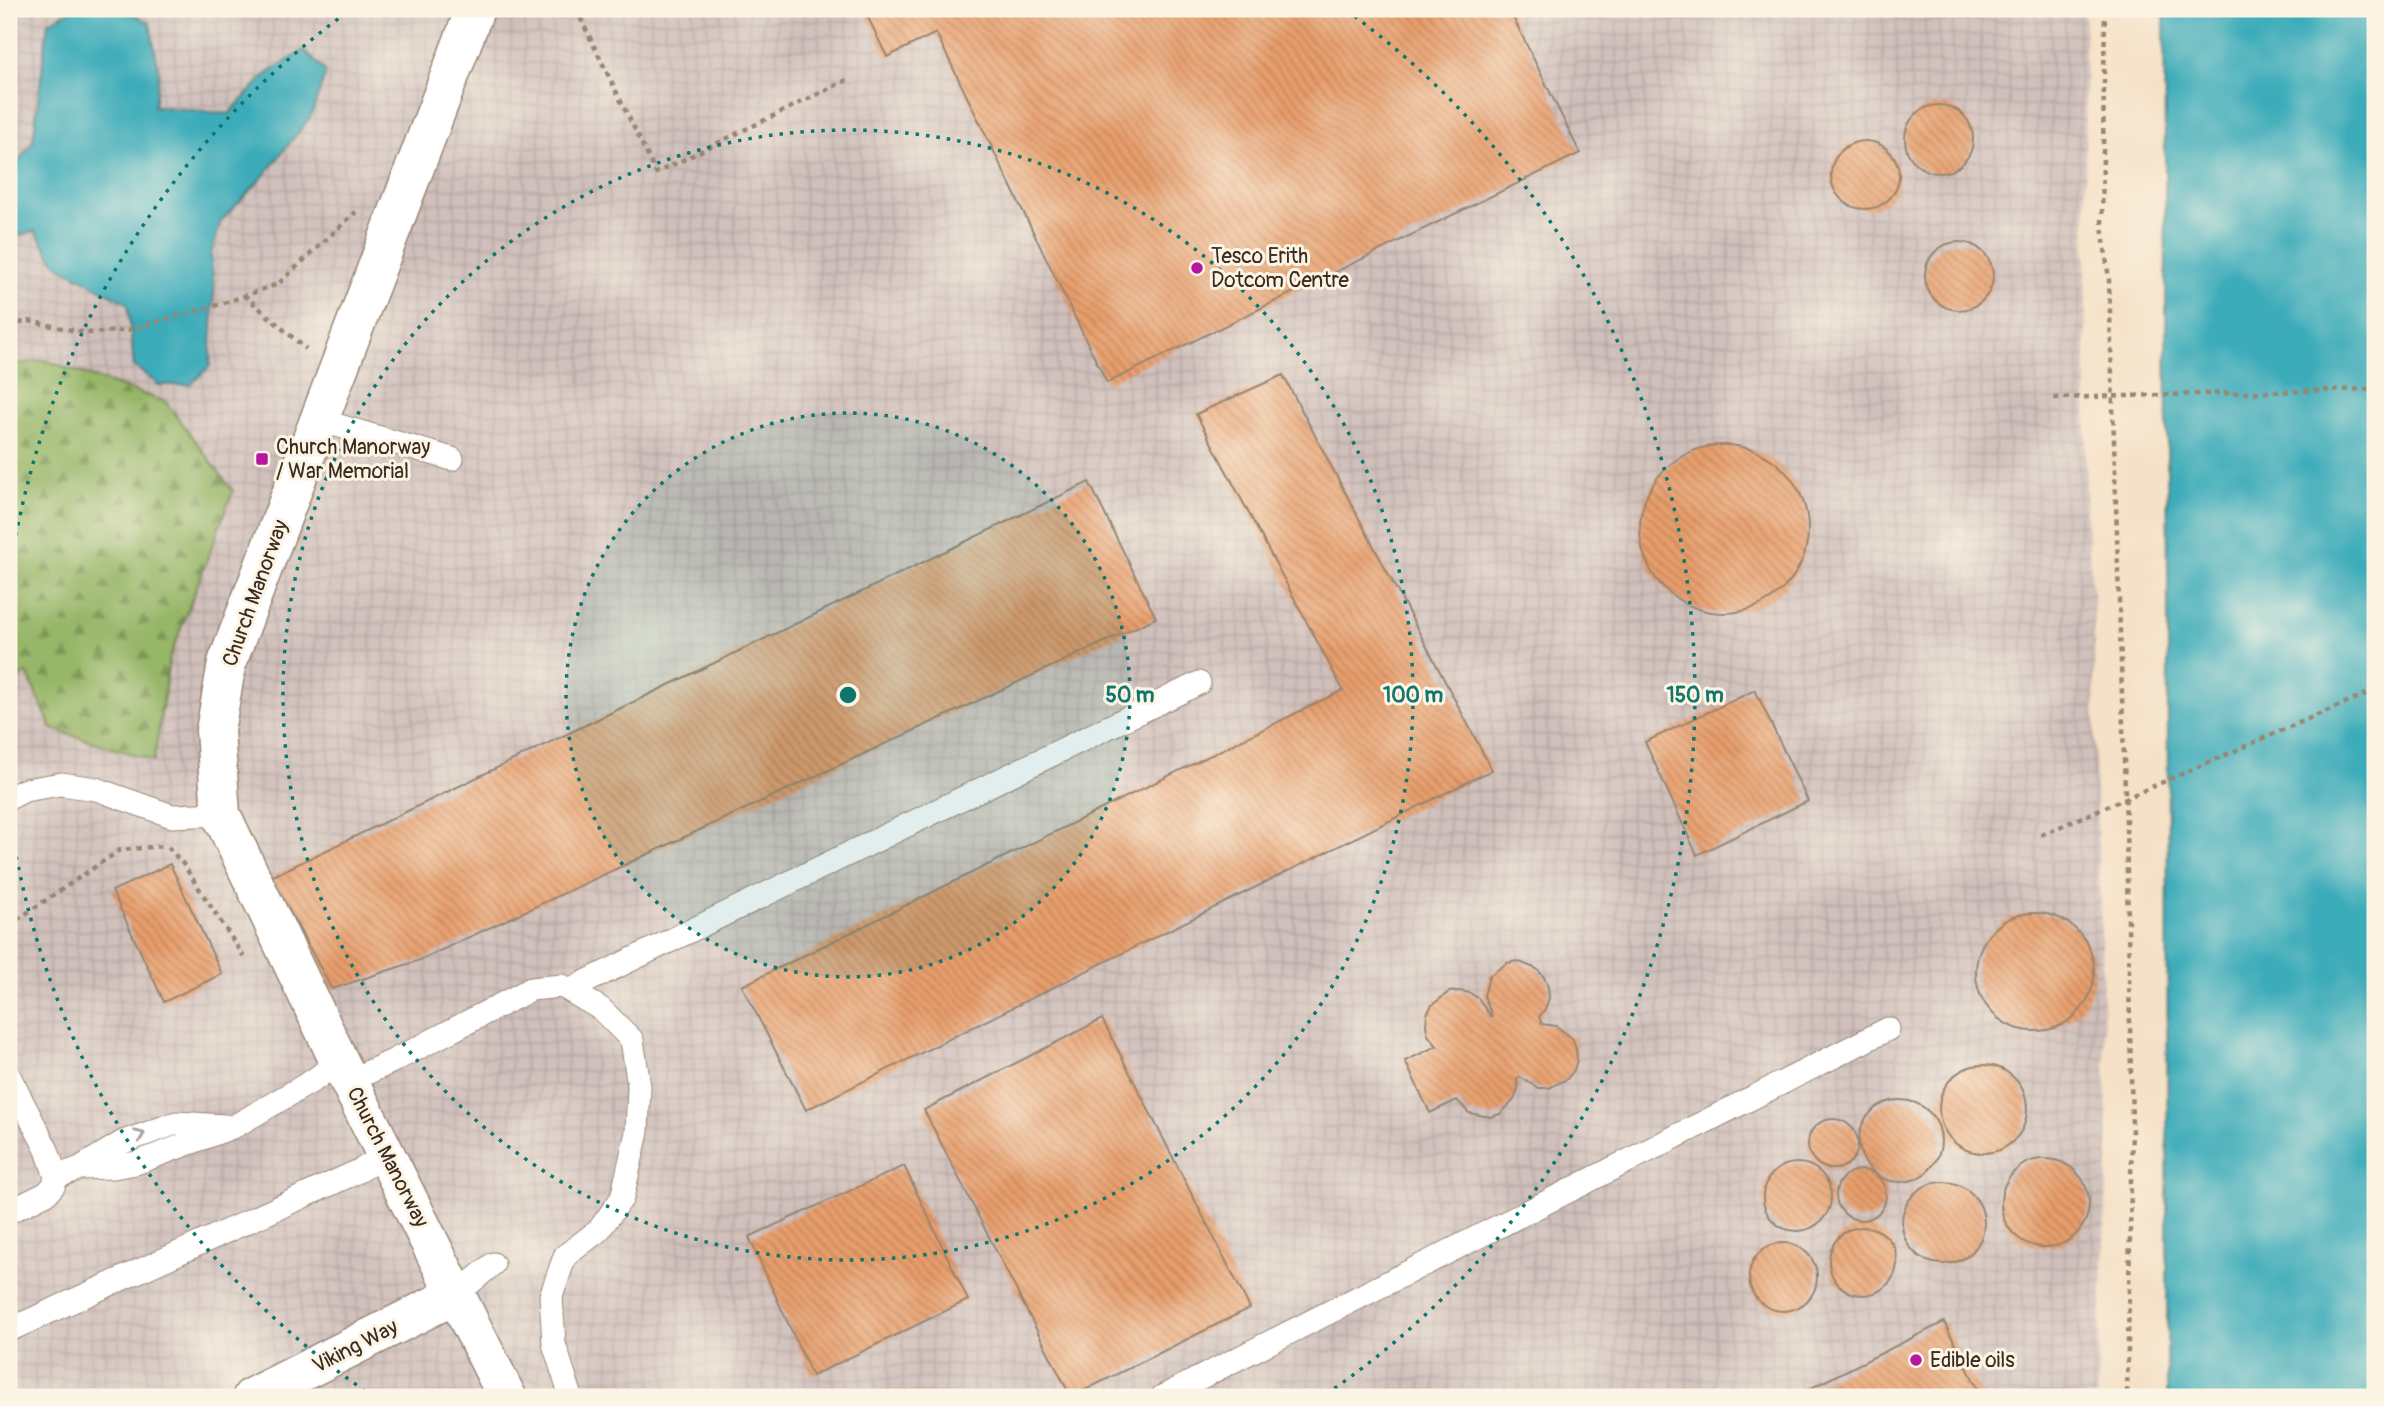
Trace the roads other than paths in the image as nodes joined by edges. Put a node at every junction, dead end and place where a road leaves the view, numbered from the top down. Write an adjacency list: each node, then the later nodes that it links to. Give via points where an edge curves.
1 (475, 9): 2 (street, Church Manorway)
2 (319, 420): 3 (lane); 6 (street, Church Manorway, via 227,663 215,731)
3 (452, 459)
4 (1199, 683): 7 (lane)
5 (9, 798): 6 (lane, via 24,790 61,784 96,789 172,816)
6 (221, 814): 9 (street, Church Manorway)
7 (569, 990): 9 (lane, via 562,986 531,989 393,1061); 19 (lane, via 601,1009 632,1040 639,1086 637,1132 622,1198 599,1230 565,1256 551,1296 554,1344)
8 (1888, 1029): 20 (lane)
9 (344, 1071): 11 (street, Church Manorway); 12 (lane, via 314,1080 235,1126 176,1123 123,1142)
10 (9, 1076): 12 (lane, via 47,1150)
11 (387, 1155): 15 (street, Church Manorway); 16 (lane)
12 (55, 1177): 13 (lane, via 47,1193)
13 (9, 1212)
14 (493, 1264): 15 (lane)
15 (457, 1294): 17 (street, Viking Way); 18 (street, Church Manorway)
16 (9, 1330)
17 (252, 1397)
18 (507, 1397)
19 (570, 1397)
20 (1162, 1397)

